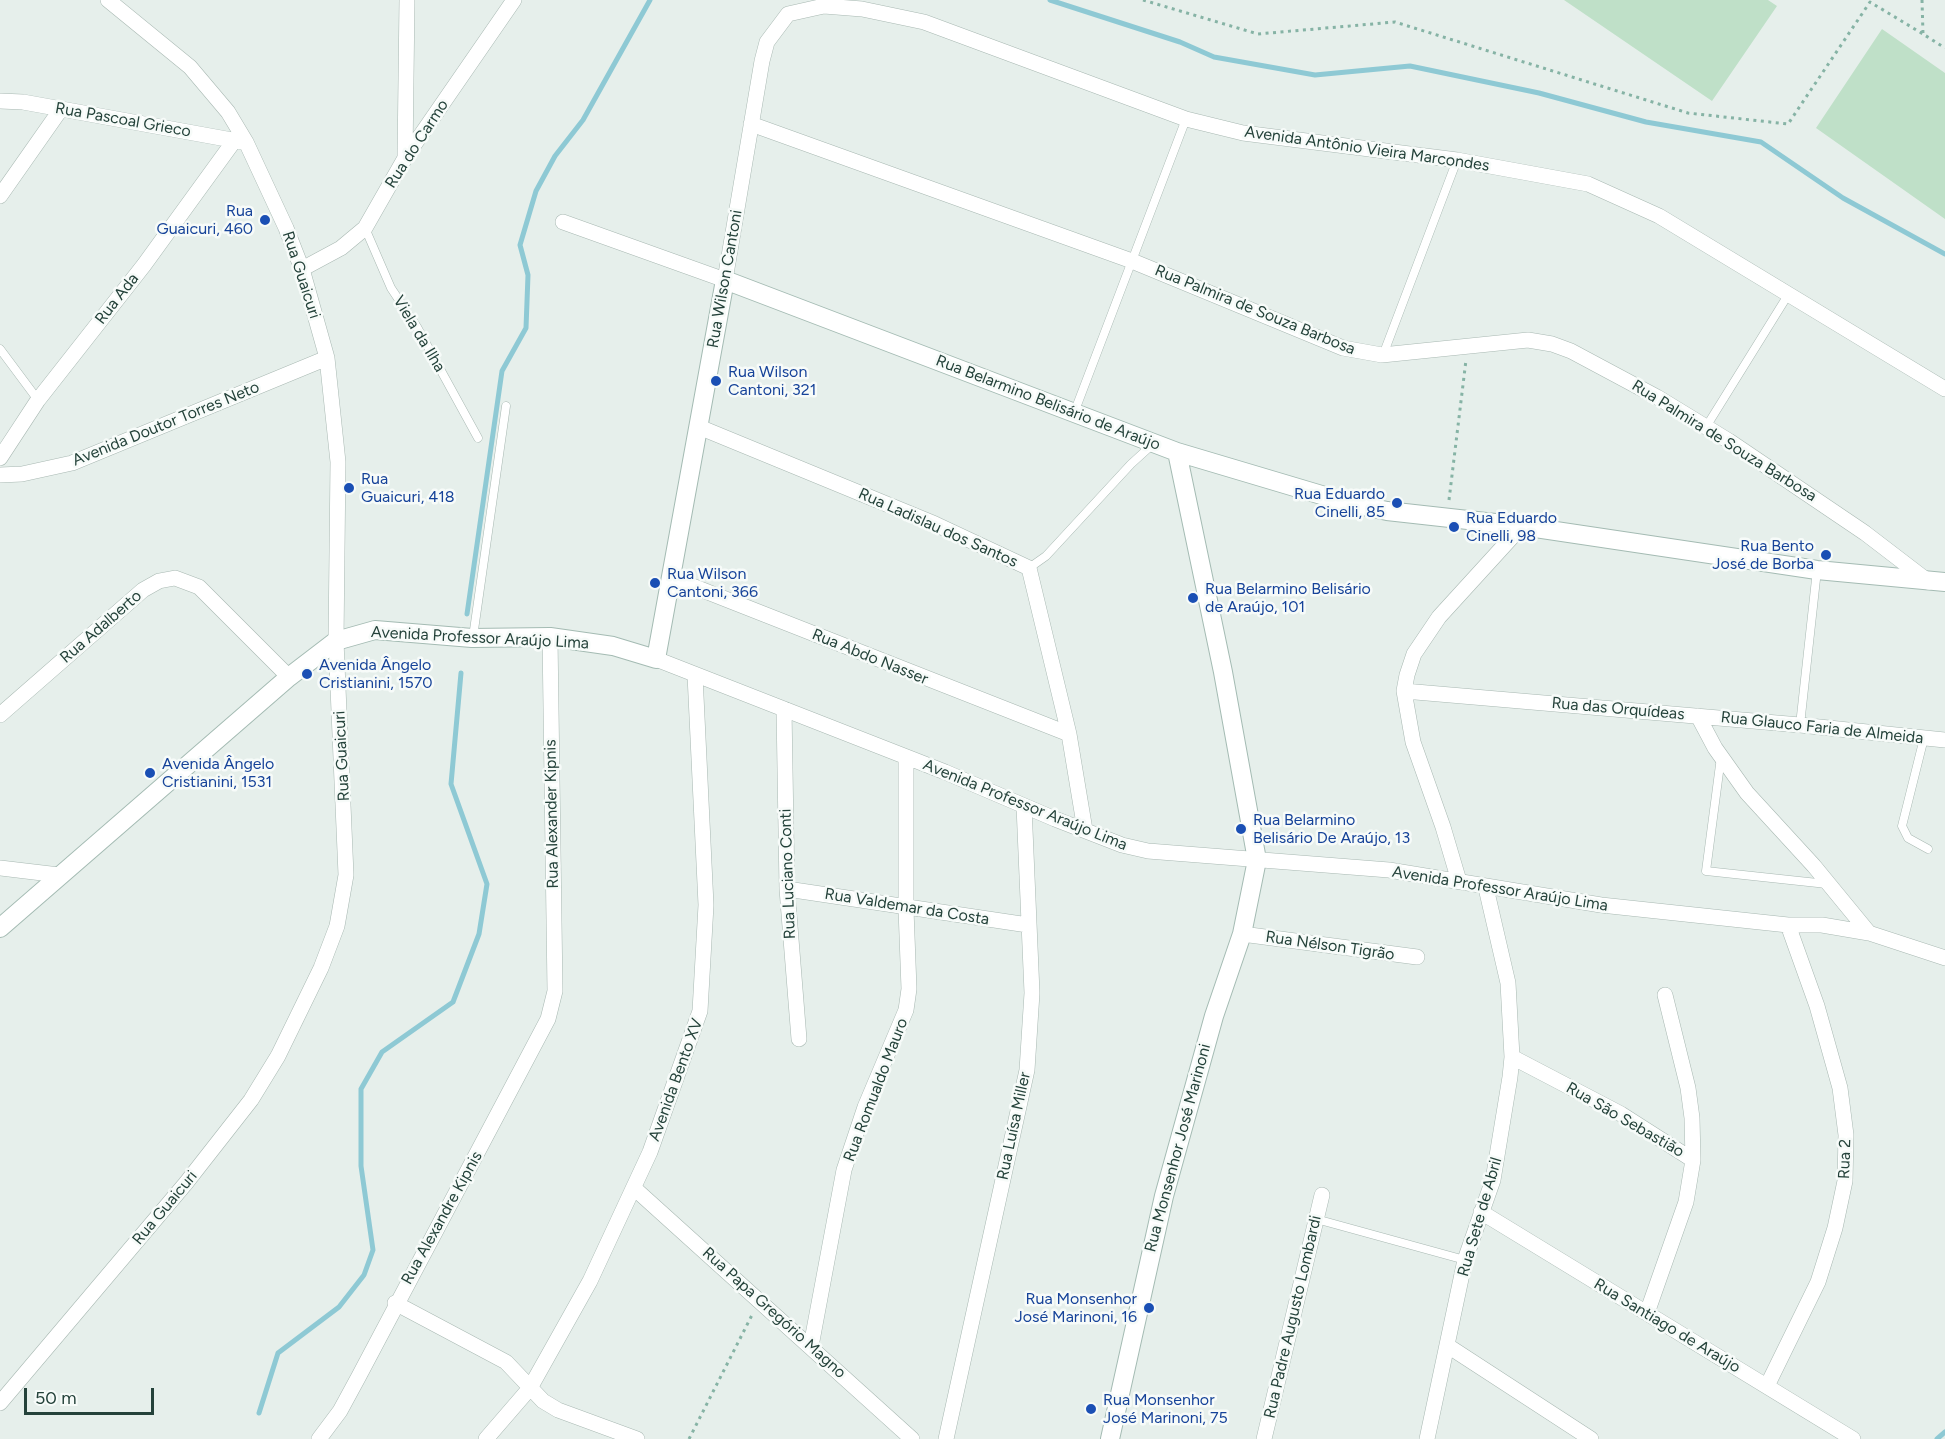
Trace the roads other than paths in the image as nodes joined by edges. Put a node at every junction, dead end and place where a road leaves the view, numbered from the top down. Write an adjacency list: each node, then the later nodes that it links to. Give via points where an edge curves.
1 (108, 0): 10 (street, Rua Guaicuri, via 196,73 228,112)
2 (407, 0): 11 (street)
3 (514, 0): 11 (street, Rua do Carmo)
4 (832, 4): 5 (street, Avenida Antônio Vieira Marcondes, via 788,14); 8 (street, Avenida Antônio Vieira Marcondes, via 924,22)
5 (767, 42): 9 (street, Rua Wilson Cantoni)
6 (0, 101): 7 (street, Rua Pascoal Grieco)
7 (61, 109): 10 (street, Rua Pascoal Grieco); 13 (street)
8 (1186, 119): 12 (street, Avenida Antônio Vieira Marcondes, via 1243,133); 16 (lane)
9 (751, 124): 16 (street, Rua Palmira de Souza Barbosa); 18 (street, Rua Wilson Cantoni)
10 (240, 141): 17 (street, Rua Guaicuri); 24 (street, Rua Ada)
11 (405, 158): 15 (street, Rua do Carmo)
12 (1457, 160): 19 (street, Avenida Antônio Vieira Marcondes, via 1578,182 1620,196); 21 (lane)
13 (0, 196)
14 (563, 222): 18 (street, Rua Belarmino Belisário de Araújo)
15 (365, 228): 17 (street, Rua do Carmo, via 341,248); 29 (lane, Viela da Ilha, via 391,288 422,335)
16 (1132, 261): 21 (street, Rua Palmira de Souza Barbosa, via 1343,348); 26 (lane)
17 (302, 268): 22 (street, Rua Guaicuri)
18 (725, 280): 26 (street, Rua Belarmino Belisário de Araújo); 27 (street, Rua Wilson Cantoni)
19 (1788, 295): 23 (street, Avenida Antônio Vieira Marcondes); 28 (lane)
20 (0, 350): 24 (lane)
21 (1382, 355): 28 (street, Rua Palmira de Souza Barbosa, via 1528,340 1552,344 1621,377)
22 (327, 358): 33 (street, Avenida Doutor Torres Neto, via 72,463); 41 (street, Rua Guaicuri, via 338,462)
23 (1945, 389)
24 (38, 400): 32 (street, Rua Ada)
25 (506, 406): 40 (lane)
26 (1074, 415): 30 (street, Rua Belarmino Belisário de Araújo)
27 (699, 427): 35 (street, Rua Ladislau dos Santos, via 934,524); 37 (street, Rua Wilson Cantoni)
28 (1706, 427): 38 (street, Rua Palmira de Souza Barbosa, via 1804,489)
29 (478, 438)
30 (1154, 443): 31 (street, Rua Belarmino Belisário de Araújo); 35 (lane, via 1046,556)
31 (1177, 452): 34 (street, via 1345,502 1387,511); 58 (street, Rua Belarmino Belisário de Araújo)
32 (0, 458)
33 (0, 475)
34 (1522, 526): 36 (street); 45 (street, via 1425,634 1414,654)
35 (1029, 568): 50 (street, Rua Ladislau dos Santos)
36 (1817, 570): 38 (street); 49 (lane)
37 (672, 578): 42 (street, Rua Wilson Cantoni); 50 (street, Rua Abdo Nasser)
38 (1937, 582)
39 (550, 637): 40 (street, Avenida Professor Araújo Lima); 42 (street, Avenida Professor Araújo Lima, via 613,646); 73 (street, Rua Alexander Kipnis)
40 (472, 638): 41 (street, Avenida Professor Araújo Lima, via 375,630)
41 (336, 641): 44 (street); 89 (street, Rua Guaicuri, via 346,875 338,926 321,968 278,1056 231,1129)
42 (656, 659): 43 (street, Avenida Professor Araújo Lima)
43 (694, 675): 46 (street, Avenida Professor Araújo Lima); 78 (street, Avenida Bento XV, via 706,905 700,1011)
44 (289, 677): 47 (street, Rua Adalberto, via 199,587 175,578 143,590); 60 (street)
45 (1404, 691): 48 (street, Rua das Orquídeas); 61 (street, via 1413,742)
46 (784, 709): 54 (street, Avenida Professor Araújo Lima); 64 (street, Rua Luciano Conti)
47 (0, 715)
48 (1698, 716): 49 (street, Rua Glauco Faria de Almeida); 53 (street, Rua das Orquídeas)
49 (1800, 725): 51 (street, Rua Glauco Faria de Almeida)
50 (1069, 734): 56 (street, Rua Ladislau dos Santos)
51 (1924, 738): 52 (street, Rua Glauco Faria de Almeida); 57 (lane, via 1902,826 1908,838)
52 (1945, 741)
53 (1721, 757): 62 (street, Rua das Orquídeas, via 1747,793); 62 (lane, via 1706,871)
54 (906, 758): 55 (street, Avenida Professor Araújo Lima); 65 (street, Rua Romualdo Mauro)
55 (1024, 807): 56 (street, Avenida Professor Araújo Lima); 66 (street, Rua Luísa Miller)
56 (1084, 830): 58 (street, Avenida Professor Araújo Lima, via 1148,851)
57 (1928, 849)
58 (1257, 860): 61 (street, Avenida Professor Araújo Lima, via 1389,870); 70 (street, Rua Monsenhor José Marinoni)
59 (0, 868): 60 (street)
60 (59, 875): 68 (street)
61 (1459, 881): 63 (street, Avenida Professor Araújo Lima)
62 (1828, 884): 69 (street, Rua das Orquídeas)
63 (1486, 888): 67 (street, Avenida Professor Araújo Lima); 76 (street, Rua Sete de Abril, via 1508,983)
64 (787, 889): 65 (street, Rua Valdemar da Costa); 75 (street, Rua Luciano Conti)
65 (906, 909): 66 (street, Rua Valdemar da Costa); 85 (street, Rua Romualdo Mauro, via 906,1010 865,1107 844,1170)
66 (1028, 925): 94 (street, Rua Luísa Miller, via 1032,993 1027,1070)
67 (1788, 925): 69 (street, Avenida Professor Araújo Lima); 87 (street, Rua 2, via 1817,1006 1840,1088 1846,1135 1845,1181 1818,1282)
68 (0, 928)
69 (1869, 933): 72 (street, Avenida Professor Araújo Lima)
70 (1242, 934): 71 (street, Rua Nélson Tigrão); 95 (street, Rua Monsenhor José Marinoni, via 1181,1129)
71 (1417, 957)
72 (1945, 958)
73 (555, 991): 83 (street, Rua Alexandre Kipnis, via 534,1050)
74 (1665, 995): 77 (street, via 1688,1088)
75 (799, 1039)
76 (1512, 1057): 77 (street, Rua São Sebastião, via 1621,1114); 80 (street, Rua Sete de Abril, via 1499,1153)
77 (1693, 1160): 84 (street, Rua São Sebastião, via 1686,1202)
78 (634, 1188): 85 (street, Rua Papa Gregório Magno); 88 (street, Avenida Bento XV, via 590,1281)
79 (1322, 1195): 81 (street, Rua Padre Augusto Lombardi)
80 (1481, 1212): 82 (street, Rua Sete de Abril); 84 (street, Rua Santiago de Araújo)
81 (1316, 1219): 82 (lane); 96 (street, Rua Padre Augusto Lombardi)
82 (1465, 1260): 86 (street, Rua Sete de Abril)
83 (395, 1303): 88 (street, via 506,1362); 90 (street, Rua Alexandre Kipnis, via 340,1411)
84 (1647, 1313): 87 (street, Rua Santiago de Araújo)
85 (811, 1346): 93 (street, Rua Papa Gregório Magno)
86 (1449, 1346): 97 (street, Rua Sete de Abril); 98 (street)
87 (1767, 1386): 99 (street, Rua Santiago de Araújo)
88 (530, 1388): 91 (street, Avenida Bento XV); 92 (street, via 558,1410)
89 (0, 1403)
90 (319, 1439)
91 (486, 1439)
92 (637, 1439)
93 (912, 1439)
94 (946, 1439)
95 (1110, 1439)
96 (1264, 1439)
97 (1428, 1439)
98 (1591, 1439)
99 (1853, 1439)

